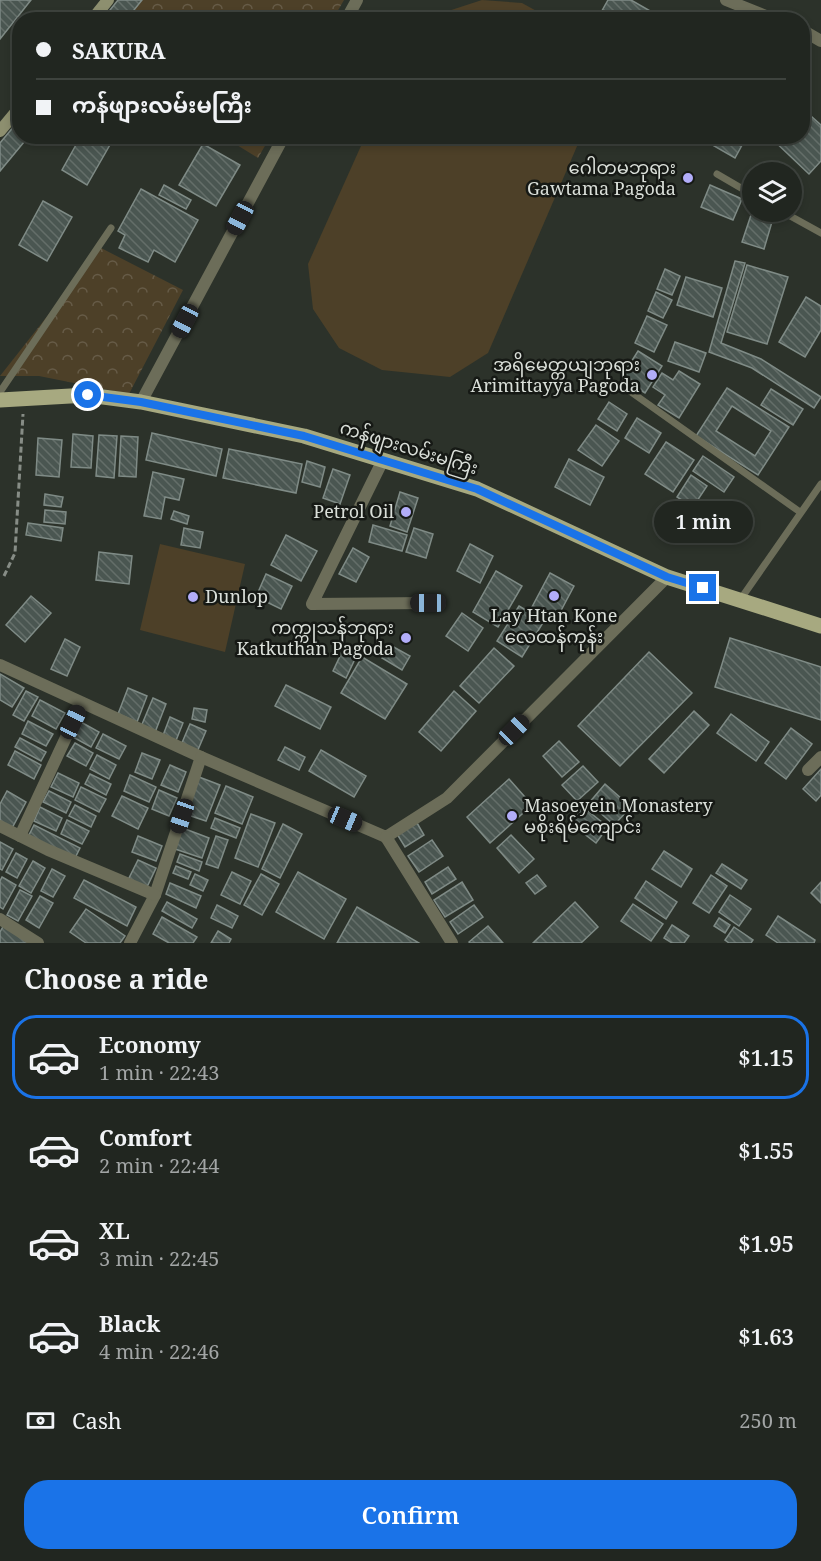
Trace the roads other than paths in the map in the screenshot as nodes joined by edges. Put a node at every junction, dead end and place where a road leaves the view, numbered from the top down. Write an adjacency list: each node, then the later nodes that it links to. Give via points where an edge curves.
1 (108, 0): 3 (main road)
2 (726, 0): 4 (street)
3 (98, 12)
4 (756, 12)
5 (12, 117): 6 (main road)
6 (0, 131)
7 (280, 144): 16 (street)
8 (717, 174): 9 (lane)
9 (742, 189)
10 (801, 222): 12 (lane)
11 (111, 228): 14 (lane)
12 (821, 233)
13 (624, 387): 19 (lane)
14 (0, 392)
15 (0, 400): 16 (main road, ကန်ဖျားလမ်းမကြီး, via 88,395)
16 (141, 402): 17 (main road, ကန်ဖျားလမ်းမကြီး, via 304,436)
17 (383, 460): 20 (main road, ကန်ဖျားလမ်းမကြီး, via 477,489); 22 (street, via 312,604)
18 (821, 484): 19 (lane)
19 (800, 512): 21 (lane)
20 (667, 577): 21 (main road, ကန်ဖျားလမ်းမကြီး); 31 (street, via 447,798)
21 (740, 600): 23 (main road, ကန်ဖျားလမ်းမကြီး)
22 (428, 603)
23 (821, 627)
24 (0, 665): 25 (street)
25 (82, 703): 26 (street); 30 (street)
26 (201, 757): 31 (street); 32 (street)
27 (821, 757): 28 (street)
28 (808, 770)
29 (0, 826): 30 (street)
30 (20, 836): 32 (street)
31 (386, 837): 36 (street)
32 (155, 895): 35 (street)
33 (0, 919): 34 (street)
34 (38, 943)
35 (130, 943)
36 (452, 943)

